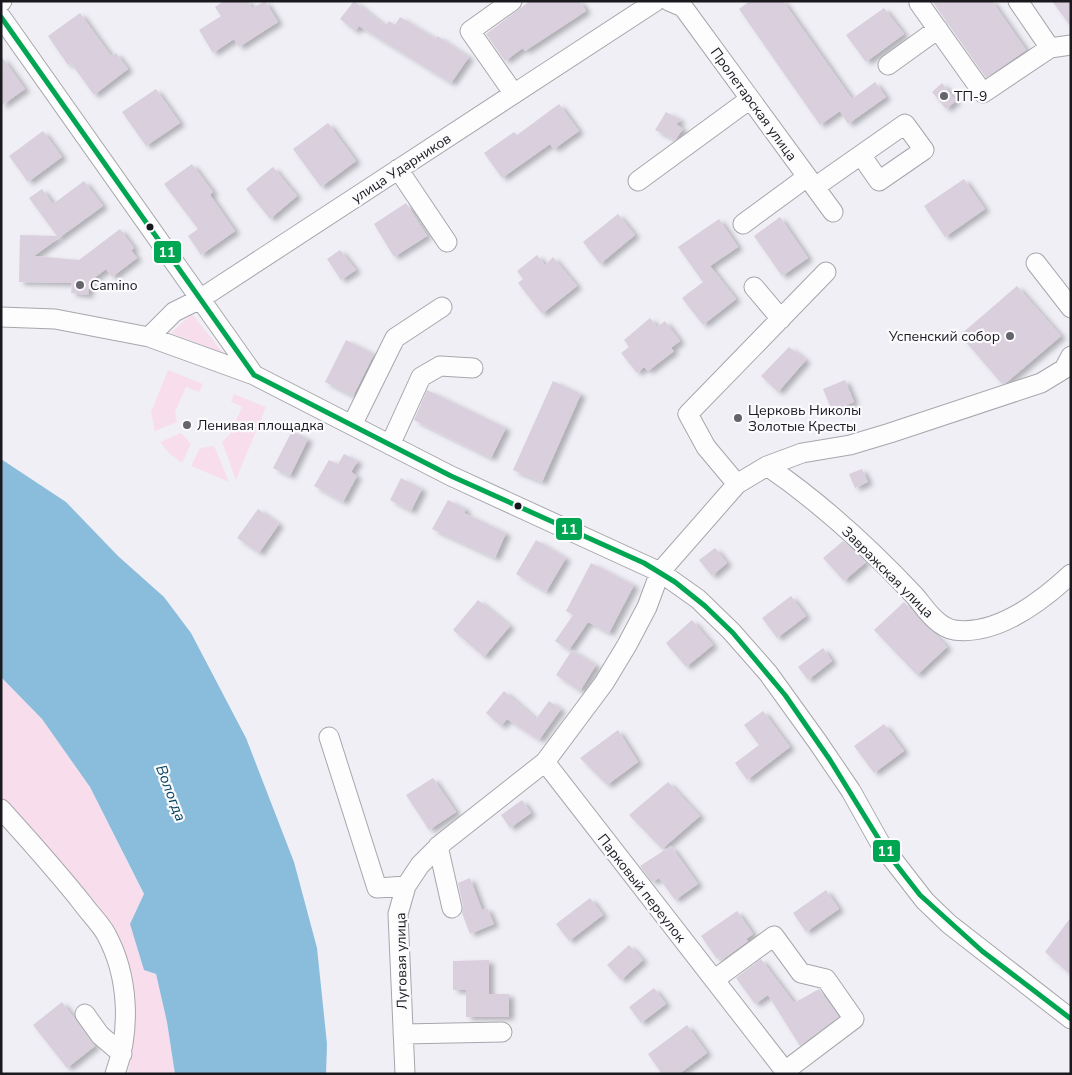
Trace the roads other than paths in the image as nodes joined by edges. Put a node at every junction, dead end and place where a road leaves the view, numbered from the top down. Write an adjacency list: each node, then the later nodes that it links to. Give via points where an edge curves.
1 (656, 1): 11 (street, улица Ударников)
2 (669, 1): 12 (street, Пролетарская улица, via 683,8)
3 (1018, 1): 9 (street)
4 (506, 3): 11 (street, via 470,31)
5 (920, 3): 7 (street)
6 (1, 17): 23 (street)
7 (938, 29): 9 (street, via 983,92); 10 (street)
8 (1071, 45): 9 (street)
9 (1050, 48)
10 (888, 65)
11 (514, 94): 14 (street, улица Ударников)
12 (750, 99): 15 (street); 16 (street, Пролетарская улица)
13 (861, 155): 16 (street)
14 (398, 170): 19 (street); 23 (street, улица Ударников)
15 (638, 181)
16 (811, 182): 17 (street, Пролетарская улица); 18 (street)
17 (833, 212)
18 (743, 224)
19 (447, 242)
20 (1036, 263): 25 (street)
21 (826, 272): 27 (street)
22 (754, 287): 27 (street)
23 (200, 299): 28 (street, улица Ударников, via 174,312); 31 (street)
24 (442, 307): 32 (street, via 395,338)
25 (1071, 308)
26 (1, 317): 28 (street, via 55,319)
27 (781, 319): 35 (street, via 688,414 706,446)
28 (149, 337): 31 (street)
29 (1071, 356): 34 (street, via 1064,369 1041,383 890,433 850,445 802,453)
30 (473, 368): 33 (street, via 440,366 421,377)
31 (254, 375): 32 (street)
32 (352, 425): 33 (street)
33 (390, 445): 36 (street)
34 (767, 466): 35 (street); 37 (street, Завражская улица, via 827,510 906,586 937,621 953,630 1003,622 1030,607)
35 (737, 484): 36 (street)
36 (660, 572): 39 (street, via 647,607 627,645 604,683); 47 (street, via 705,606 768,673 850,791 880,843 924,901 949,924)
37 (1071, 574)
38 (329, 737): 43 (street)
39 (545, 762): 41 (street, Луговая улица); 46 (street, Парковый переулок)
40 (1, 809): 51 (street, via 60,875 106,934 122,975 126,1023)
41 (438, 846): 42 (street, Луговая улица); 44 (street)
42 (406, 886): 43 (street); 45 (street, Луговая улица)
43 (377, 888): 45 (street)
44 (452, 908)
45 (398, 914): 50 (street, Луговая улица)
46 (714, 980): 46 (street, Парковый переулок, via 786,1071 854,1019 826,979 801,973 774,936)
47 (1069, 1012)
48 (85, 1014): 51 (street, via 100,1034)
49 (502, 1032): 50 (street)
50 (403, 1034): 53 (street, Луговая улица)
51 (122, 1054): 52 (street)
52 (115, 1074)
53 (405, 1074)

